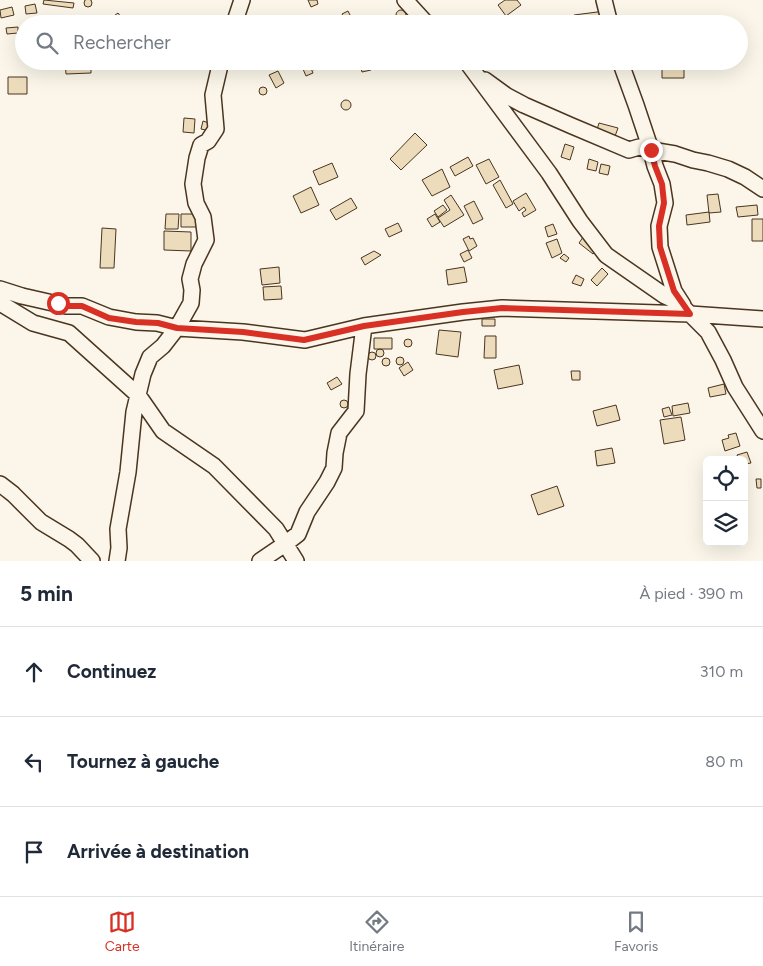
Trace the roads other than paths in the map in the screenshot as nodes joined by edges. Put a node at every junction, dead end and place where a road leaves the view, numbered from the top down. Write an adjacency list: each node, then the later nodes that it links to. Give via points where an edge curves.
1 (242, 0): 4 (street)
2 (405, 0): 5 (street)
3 (604, 0): 6 (street)
4 (237, 15)
5 (419, 15)
6 (608, 15)
7 (219, 70): 18 (street, via 213,95 216,129 201,145 193,184 206,240 190,279 191,302)
8 (473, 70): 10 (street)
9 (623, 70): 11 (street)
10 (477, 75): 11 (street, via 507,96 572,126 629,150 639,147); 15 (street, via 606,255 678,302)
11 (651, 150): 12 (street, via 728,169); 15 (street, via 662,184 664,203 659,226 660,247 674,291)
12 (763, 189)
13 (0, 289): 18 (street, via 66,306 82,306 109,318)
14 (0, 303): 19 (street, via 34,323 69,333)
15 (690, 314): 16 (street); 17 (street, via 502,308); 20 (street, via 708,332 735,387)
16 (763, 319)
17 (364, 326): 18 (street, via 304,340); 22 (street, via 356,411 339,433 334,468 327,482 307,512 298,534)
18 (177, 328): 19 (street, via 150,357)
19 (138, 395): 22 (street, via 163,431 214,466 276,529); 24 (street, via 118,529)
20 (763, 431)
21 (0, 484): 23 (street, via 41,522 77,545)
22 (285, 544): 25 (street); 26 (street)
23 (92, 561)
24 (117, 561)
25 (260, 561)
26 (296, 561)

